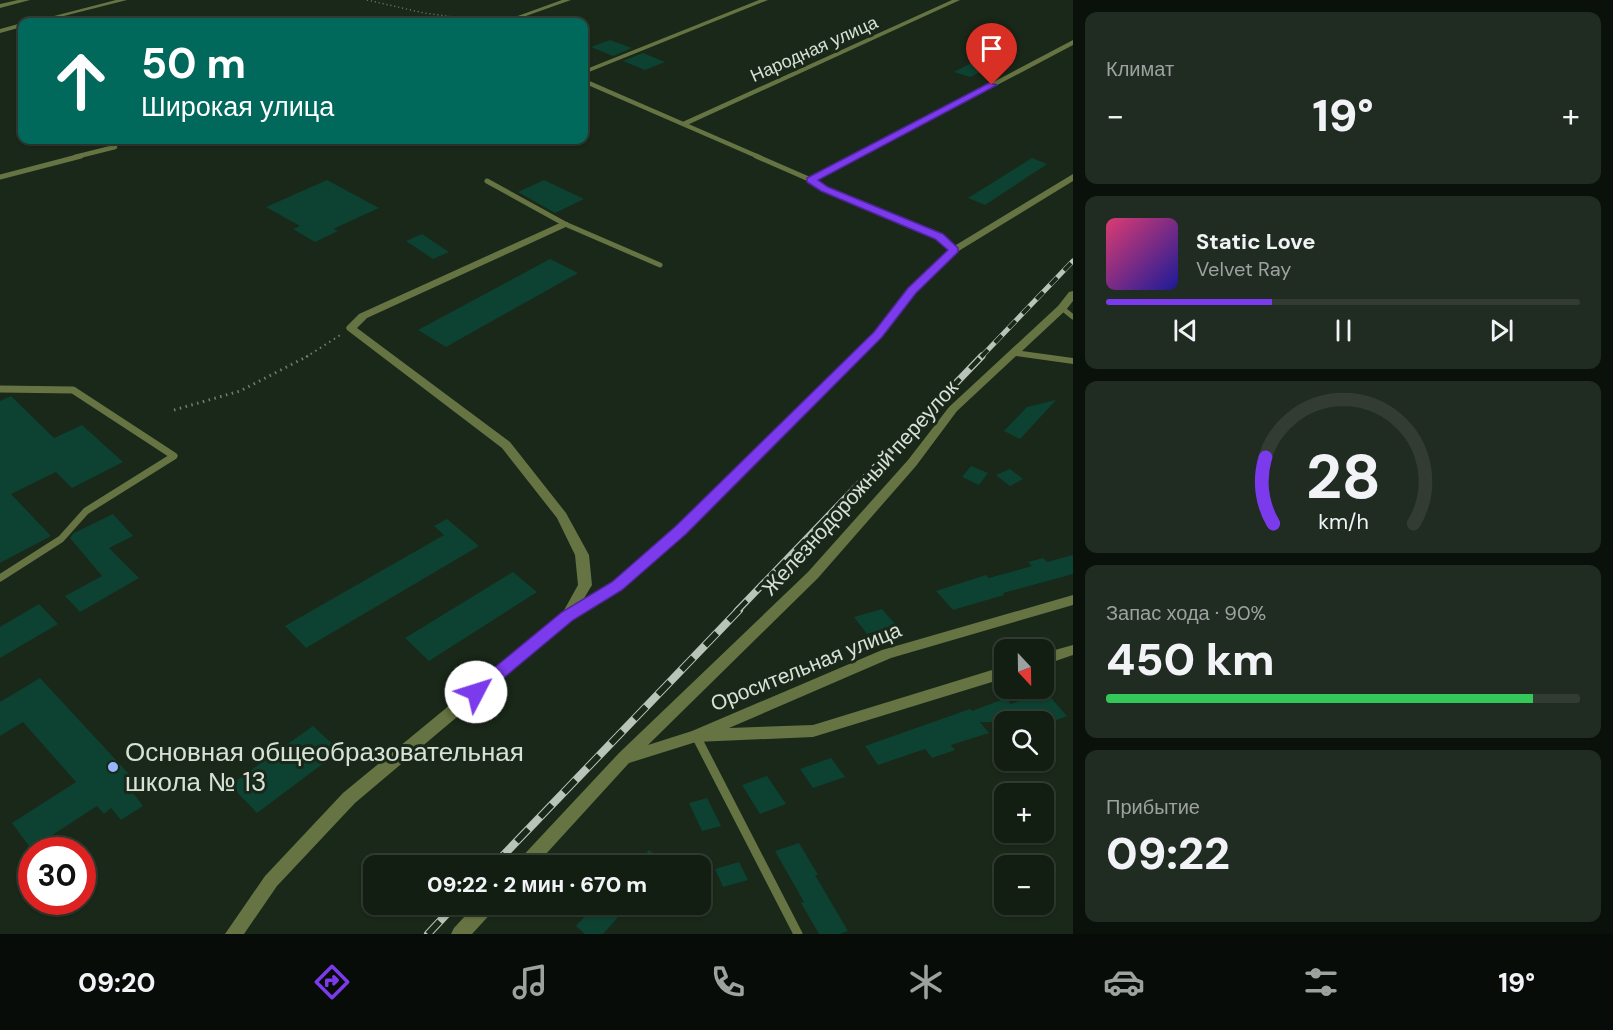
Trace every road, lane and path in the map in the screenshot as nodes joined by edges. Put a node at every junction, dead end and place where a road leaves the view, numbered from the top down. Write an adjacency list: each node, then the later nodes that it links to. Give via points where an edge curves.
1 (27, 0): 7 (street)
2 (124, 0): 8 (street)
3 (367, 0): 9 (path)
4 (568, 0): 10 (street)
5 (765, 0): 14 (street)
6 (957, 0): 16 (street, Народная улица)
7 (0, 6)
8 (50, 18)
9 (456, 18)
10 (516, 18)
11 (18, 26): 12 (street)
12 (0, 31)
13 (1073, 42): 20 (street)
14 (588, 70)
15 (588, 83): 16 (lane)
16 (682, 124): 20 (lane)
17 (115, 147): 18 (lane)
18 (0, 177)
19 (1073, 177): 23 (street)
20 (811, 180): 23 (lane, via 939,237)
21 (487, 182): 22 (lane)
22 (565, 224): 24 (lane); 28 (street, via 363,316)
23 (954, 250): 35 (street, via 912,291 878,334 681,530 617,586)
24 (660, 265)
25 (1073, 294): 26 (street, Железнодорожный переулок)
26 (1062, 308): 27 (lane); 29 (street, Железнодорожный переулок)
27 (1073, 317)
28 (351, 328): 32 (path, via 313,354 238,391 204,405); 35 (street, via 506,446 562,516 582,555 585,585)
29 (1015, 353): 30 (street); 40 (street, Железнодорожный переулок, via 953,410 912,463 813,575)
30 (1073, 361)
31 (0, 389): 33 (lane, via 73,390 174,456 86,511 61,539)
32 (174, 410)
33 (0, 578)
34 (1073, 600): 39 (street, Оросительная улица, via 887,654)
35 (568, 616): 43 (street, via 349,798 271,881)
36 (1073, 651): 37 (street)
37 (1054, 656)
38 (994, 675): 39 (street, Оросительная улица, via 813,731)
39 (696, 736): 40 (street, Оросительная улица); 45 (lane)
40 (624, 758): 41 (street)
41 (534, 855)
42 (478, 915): 44 (street)
43 (234, 934)
44 (460, 934)
45 (798, 934)

